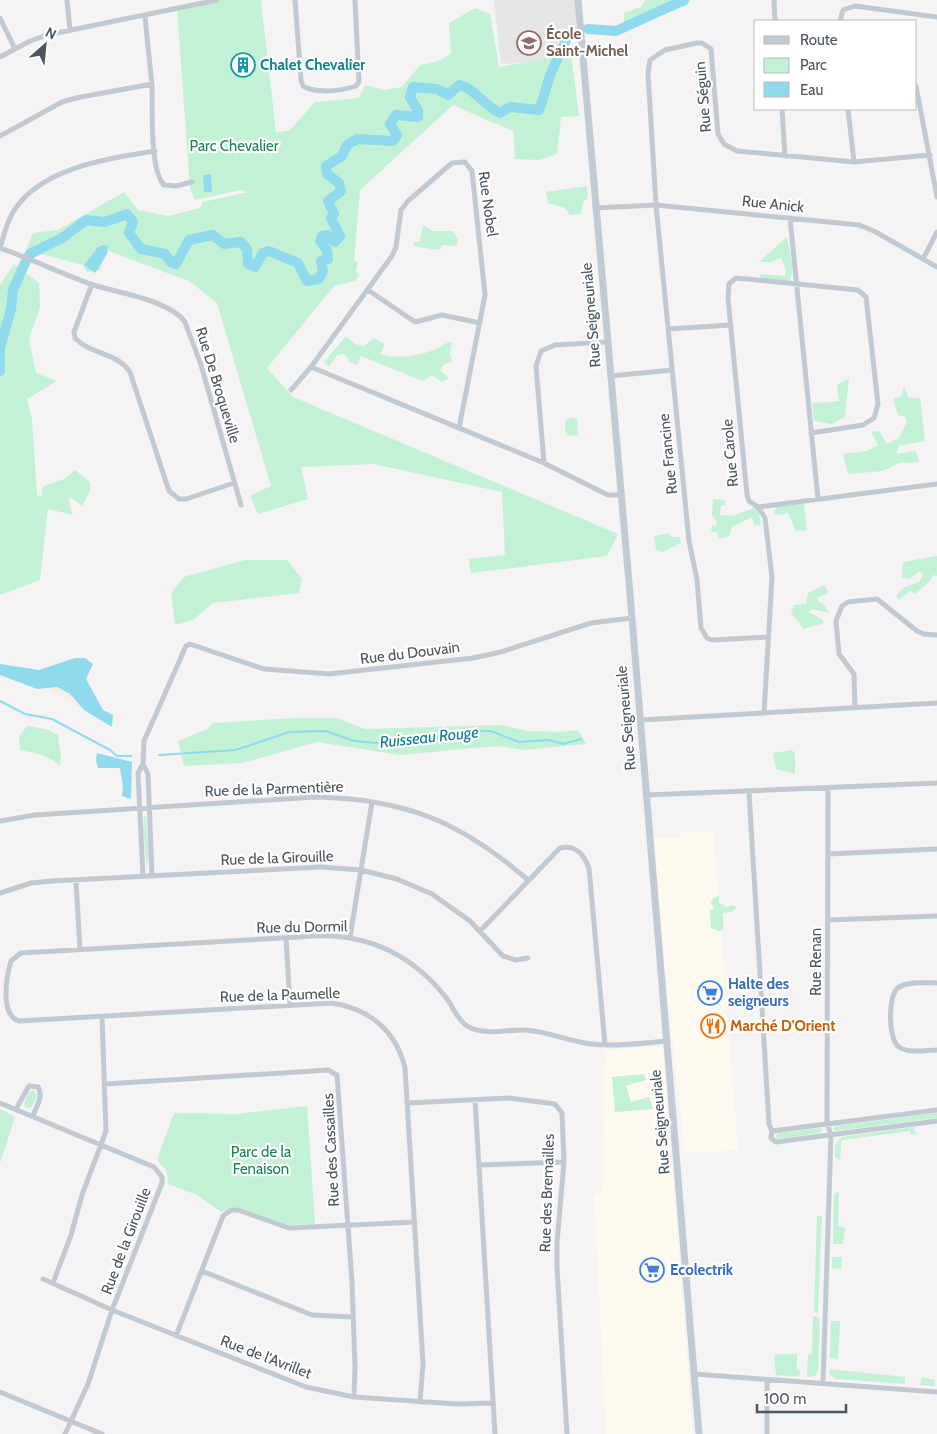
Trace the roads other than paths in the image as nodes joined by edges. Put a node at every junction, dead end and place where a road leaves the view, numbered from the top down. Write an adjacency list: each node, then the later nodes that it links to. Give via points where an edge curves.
1 (67, 0): 14 (street)
2 (216, 0): 8 (street)
3 (294, 0): 4 (street, via 301,80 303,86 320,91 350,88 359,82)
4 (355, 0)
5 (578, 0): 29 (street, Rue Seigneuriale)
6 (774, 0): 11 (street)
7 (909, 14): 10 (street); 12 (street, via 855,6 843,10); 13 (street)
8 (145, 16): 14 (street); 17 (street)
9 (0, 18): 15 (street)
10 (937, 18)
11 (775, 20)
12 (840, 20)
13 (910, 20)
14 (70, 30): 15 (street)
15 (16, 48): 16 (street)
16 (0, 57)
17 (152, 84): 21 (street, via 62,102); 22 (street)
18 (917, 91): 23 (street)
19 (782, 110): 24 (street)
20 (848, 110): 25 (street)
21 (0, 136)
22 (155, 151): 26 (street, via 160,180 164,185); 32 (street, via 102,160 72,169 41,185 14,209)
23 (930, 155): 25 (street, Rue Séguin); 27 (street)
24 (786, 156): 25 (street, Rue Séguin); 28 (street, Rue Séguin, via 737,151 724,144 718,134 711,48 697,42 665,50 650,60 648,73)
25 (854, 162)
26 (192, 182)
27 (937, 197)
28 (656, 205): 29 (street, Rue Anick); 30 (street, Rue Anick); 40 (street, Rue Francine)
29 (596, 208): 41 (street, Rue Seigneuriale)
30 (790, 218): 33 (street, Rue Anick, via 859,226); 36 (street)
31 (937, 232): 33 (street)
32 (0, 248): 35 (street, Rue De Broqueville)
33 (923, 259): 34 (street, Rue Anick)
34 (937, 267)
35 (92, 284): 49 (street, Rue De Broqueville, via 161,306 181,316 201,365); 49 (street, via 74,332 75,338 84,346 118,359 130,372 169,491 179,499 186,499)
36 (796, 284): 39 (street, Rue Carole, via 736,278 731,281 728,291); 47 (street); 47 (street, via 862,293 867,302 876,381 877,411 870,422)
37 (368, 290): 38 (street, via 415,322 442,315); 38 (street, Rue Nobel, via 396,247 401,210 452,163 465,162 472,172 478,210 485,295); 42 (street, Rue Nobel)
38 (480, 323): 46 (street, Rue Nobel)
39 (731, 325): 40 (street); 54 (street, Rue Carole, via 747,495)
40 (668, 330): 43 (street, Rue Francine)
41 (607, 342): 44 (street, Rue Seigneuriale); 48 (street, via 555,345 541,351 536,366)
42 (311, 367): 45 (street, Rue Nobel); 46 (street)
43 (672, 370): 44 (street); 57 (street, Rue Francine, via 689,541 703,633 707,638 720,640)
44 (610, 376): 51 (street, Rue Seigneuriale)
45 (291, 390)
46 (459, 428): 48 (street)
47 (811, 433): 52 (street)
48 (544, 463): 51 (street, via 608,495)
49 (234, 483): 53 (street, Rue De Broqueville)
50 (937, 484): 52 (street)
51 (621, 496): 55 (street, Rue Seigneuriale)
52 (818, 499): 54 (street)
53 (241, 505)
54 (758, 506): 57 (street, Rue Carole, via 765,518 771,558)
55 (632, 618): 61 (street, Rue Seigneuriale); 62 (street, Rue du Douvain, via 591,623 473,658 329,674 264,669 190,644 186,646 144,740)
56 (937, 635): 59 (street, via 917,631 877,599 848,602 842,606 836,621 837,647 854,674)
57 (768, 637): 60 (street, Rue Carole)
58 (937, 703): 59 (street)
59 (855, 708): 60 (street)
60 (764, 713): 61 (street)
61 (640, 720): 66 (street, Rue Seigneuriale)
62 (143, 764): 68 (street, via 138,773); 69 (street, via 148,774)
63 (937, 783): 64 (street)
64 (828, 788): 65 (street); 72 (street, Rue Renan)
65 (749, 792): 66 (street); 101 (street, via 768,1114)
66 (646, 796): 89 (street, Rue Seigneuriale)
67 (372, 802): 69 (street, Rue de la Parmentière, via 316,797); 73 (street); 76 (street, Rue de la Parmentière, via 409,809 453,826 483,843)
68 (139, 808): 69 (street, Rue de la Parmentière); 70 (street, Rue de la Parmentière, via 35,815); 74 (street)
69 (149, 808): 75 (street)
70 (0, 821)
71 (937, 849): 72 (street)
72 (828, 854): 80 (street, Rue Renan)
73 (361, 870): 75 (street, Rue de la Girouille, via 320,867); 81 (street, Rue de la Girouille, via 397,879 432,894); 82 (street)
74 (143, 876): 75 (street, Rue de la Girouille); 77 (street, Rue de la Girouille)
75 (152, 876)
76 (528, 880): 81 (street); 90 (street, via 560,848 574,848 585,858 589,868)
77 (76, 881): 78 (street, Rue de la Girouille, via 31,883); 84 (street)
78 (0, 893)
79 (937, 916): 80 (street)
80 (828, 920): 100 (street, Rue Renan)
81 (480, 931): 85 (street, Rue de la Girouille, via 503,956 516,960)
82 (350, 937): 83 (street, Rue du Dormil); 90 (street, Rue du Dormil, via 388,949 417,967 447,998 460,1019 476,1031 528,1030)
83 (286, 938): 84 (street, Rue du Dormil); 87 (street)
84 (80, 950): 88 (street, Rue de la Paumelle, via 15,956 8,971 7,1014 19,1021)
85 (528, 958)
86 (937, 983): 91 (street, via 901,986 891,999 891,1034 895,1044 905,1050)
87 (290, 1005): 88 (street, Rue de la Paumelle); 95 (street, Rue de la Paumelle, via 332,1003 371,1016 393,1037 401,1053)
88 (102, 1017): 92 (street)
89 (668, 1041): 90 (street, Rue du Dormil); 114 (street, Rue Seigneuriale)
90 (605, 1045)
91 (937, 1050)
92 (106, 1084): 103 (street, via 108,1120); 107 (street, Rue des Cassailles, via 333,1072 339,1081)
93 (476, 1100): 95 (street, Rue des Bremailles); 104 (street, Rue des Bremailles, via 509,1098 555,1104 562,1113); 105 (street)
94 (0, 1103): 96 (street, Rue de la Girouille)
95 (408, 1103): 106 (street, Rue de la Paumelle)
96 (16, 1110): 98 (street, Rue de la Girouille); 98 (street, via 25,1090 29,1086 38,1087 41,1091)
97 (937, 1110): 100 (street)
98 (33, 1116): 103 (street, Rue de la Girouille)
99 (937, 1121): 102 (street)
100 (827, 1123): 101 (street); 102 (street, Rue Renan)
101 (772, 1131): 102 (street, via 771,1138 776,1142)
102 (830, 1135): 116 (street, Rue Renan)
103 (102, 1145): 110 (street); 111 (street, Rue de la Girouille, via 154,1167 162,1177)
104 (564, 1162): 105 (street); 126 (street, Rue des Bremailles, via 557,1250)
105 (480, 1165): 121 (street)
106 (414, 1222): 107 (street); 120 (street, Rue de la Paumelle, via 423,1364)
107 (348, 1226): 108 (street, via 289,1228 231,1210 223,1216); 112 (street, Rue des Cassailles)
108 (202, 1271): 112 (street, via 312,1315); 113 (street)
109 (43, 1279): 110 (street, Rue de l'Avrillet)
110 (53, 1283): 111 (street, Rue de l'Avrillet)
111 (112, 1310): 113 (street, Rue de l'Avrillet); 122 (street, Rue de la Girouille)
112 (351, 1317): 119 (street, Rue des Cassailles)
113 (176, 1336): 119 (street, Rue de l'Avrillet, via 286,1381)
114 (695, 1374): 115 (street); 127 (street, Rue Seigneuriale)
115 (767, 1380): 116 (street); 128 (street)
116 (824, 1383): 118 (street)
117 (0, 1392): 122 (street)
118 (937, 1392)
119 (354, 1397): 120 (street, Rue de l'Avrillet)
120 (420, 1402): 121 (street, Rue de l'Avrillet)
121 (493, 1403): 125 (street)
122 (72, 1422): 123 (street, Rue de la Girouille); 124 (street)
123 (65, 1434)
124 (102, 1434)
125 (495, 1434)
126 (568, 1434)
127 (699, 1434)
128 (767, 1434)

